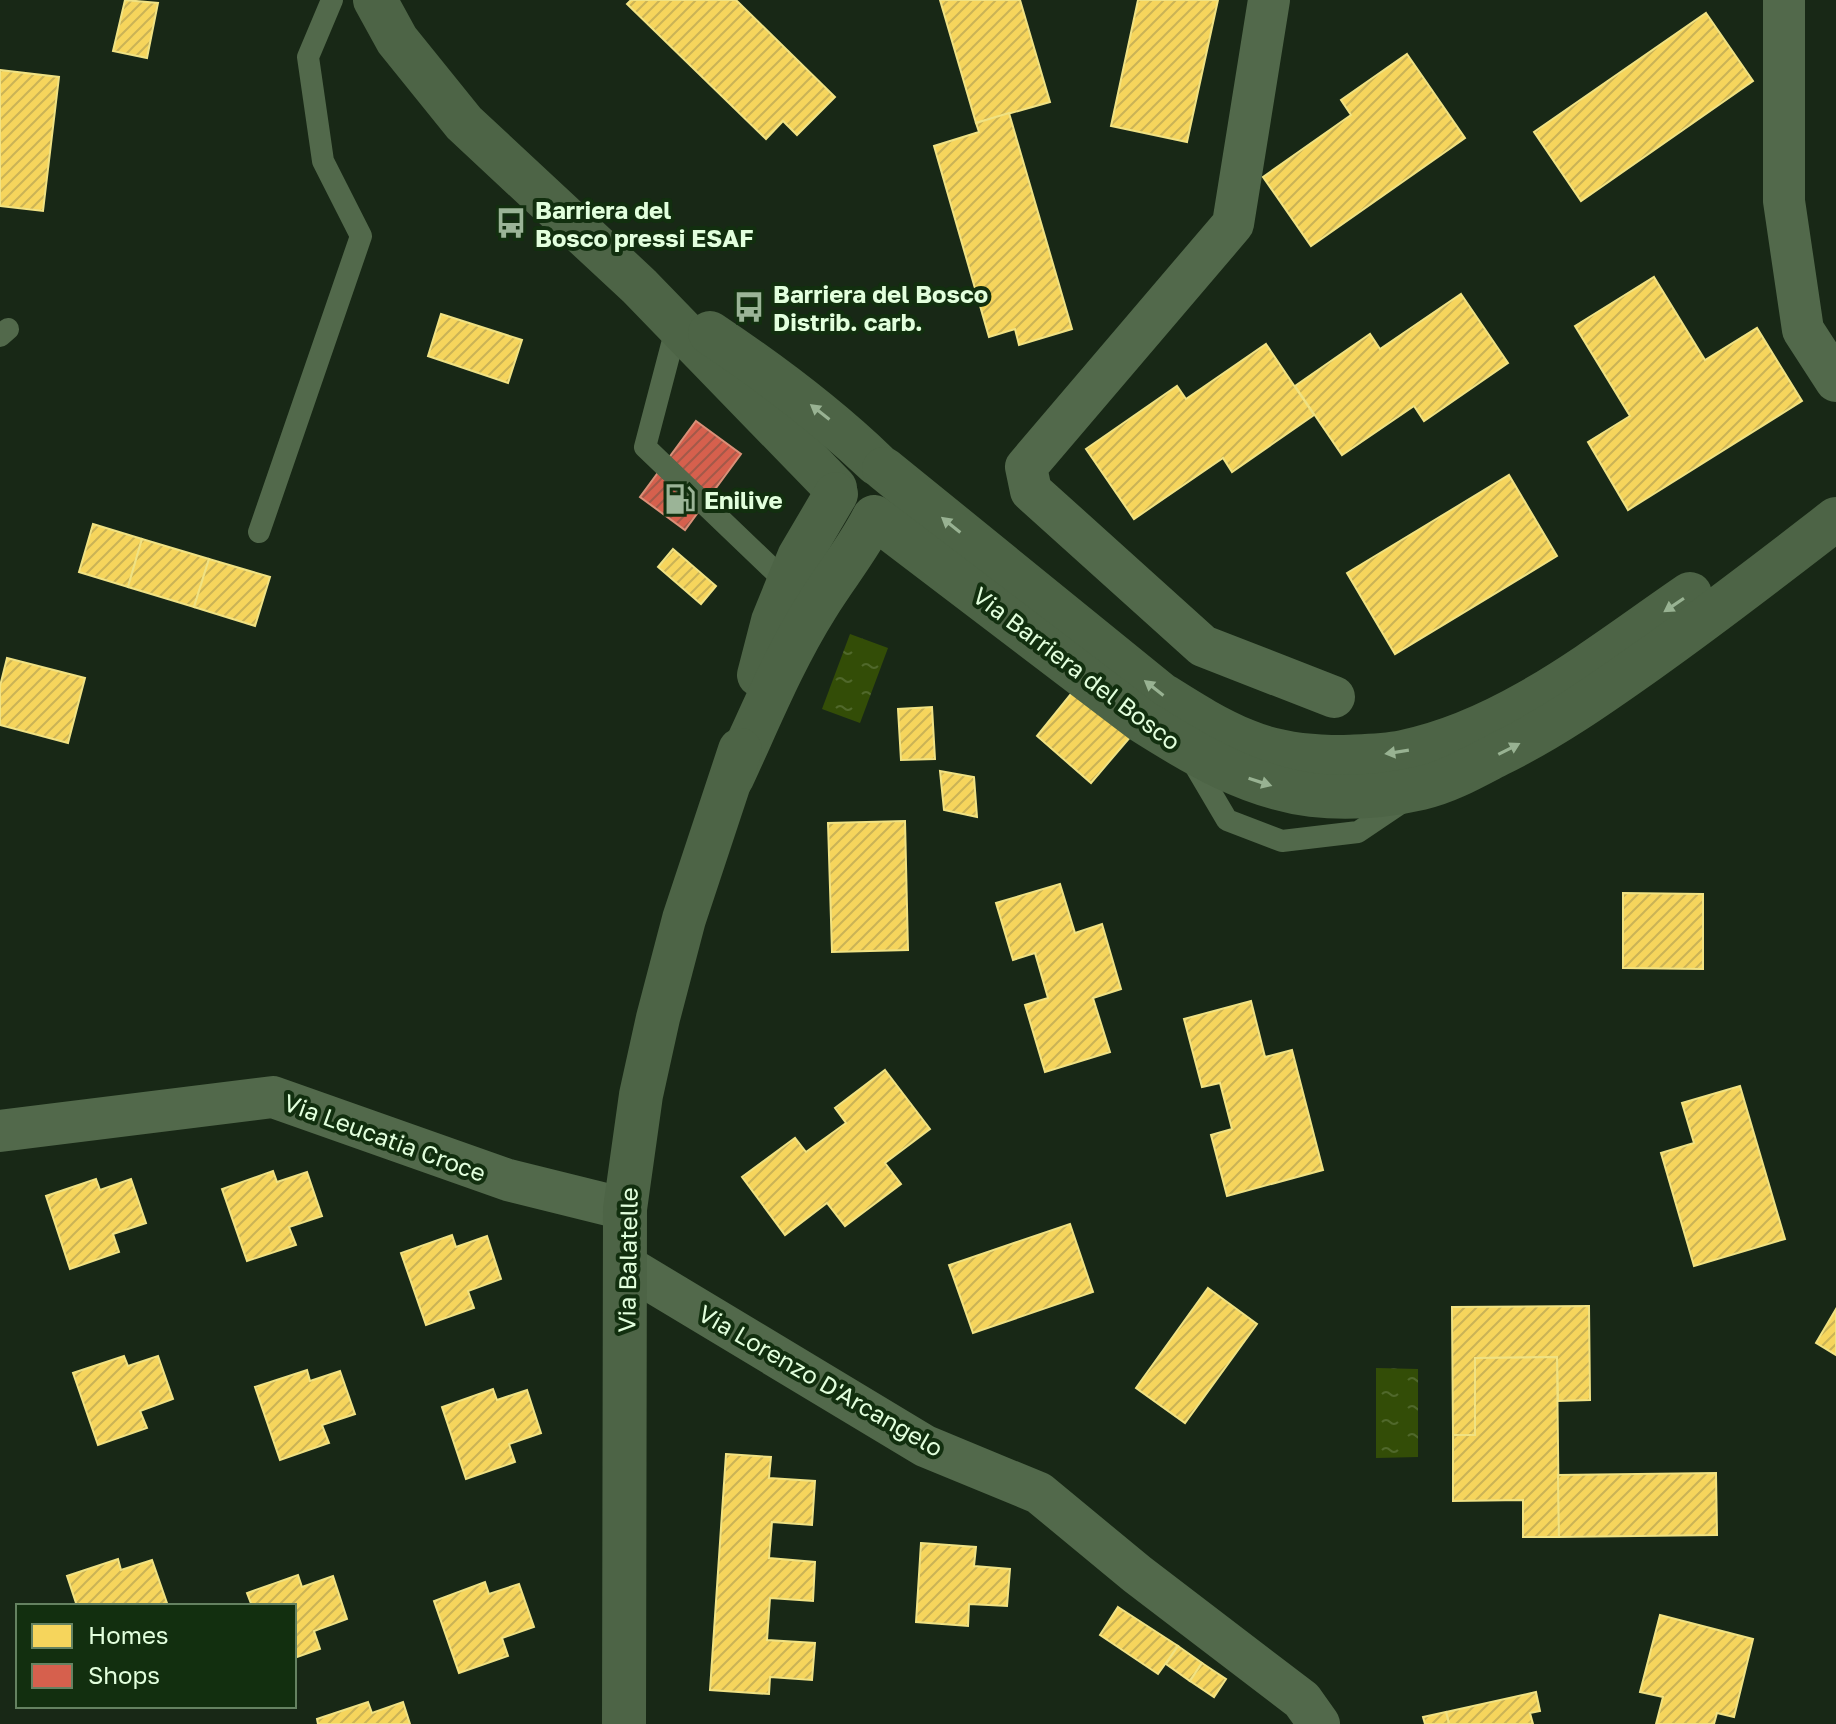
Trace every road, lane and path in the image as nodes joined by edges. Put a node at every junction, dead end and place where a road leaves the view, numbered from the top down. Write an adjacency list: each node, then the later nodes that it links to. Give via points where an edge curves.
1 (332, 0): 13 (lane, via 308,57 323,161 361,236)
2 (375, 0): 5 (main road, via 397,40 464,123)
3 (1269, 0): 16 (street, via 1233,224 1026,467 1031,491 1203,646)
4 (1784, 0): 7 (street, via 1784,201 1803,330)
5 (639, 286): 6 (main road); 8 (main road, Via Barriera del Bosco, one-way to 5, via 778,378)
6 (677, 325): 9 (main road); 15 (lane, via 645,447)
7 (1836, 381)
8 (881, 467): 9 (main road, via 868,461 850,464 838,479); 10 (main road, Via Barriera del Bosco, one-way to 8, via 1721,573 1557,685 1503,715 1402,753 1309,757 1247,742 1161,694); 11 (main road, via 890,476 893,494 886,509)
9 (825, 480): 11 (main road, via 841,508); 15 (main road)
10 (1836, 506)
11 (874, 517): 14 (main road, Via Barriera del Bosco); 15 (main road, via 859,546)
12 (1836, 519): 14 (main road, Via Barriera del Bosco, one-way to 12, via 1184,748 1276,787 1351,797 1423,788 1574,713)
13 (259, 532)
14 (929, 557): 15 (main road, via 900,555 857,572)
15 (801, 582): 18 (main road, Via Balatelle, via 773,621 732,778 684,919 641,1095)
16 (1334, 697)
17 (0, 1131): 18 (street, Via Leucatia Croce, via 273,1097 508,1180)
18 (625, 1209): 19 (main road, Via Balatelle)
19 (626, 1266): 20 (main road, Via Balatelle); 21 (street, Via Lorenzo D'Arcangelo, via 925,1446 1039,1493 1302,1700)
20 (625, 1719)
21 (1319, 1724)

